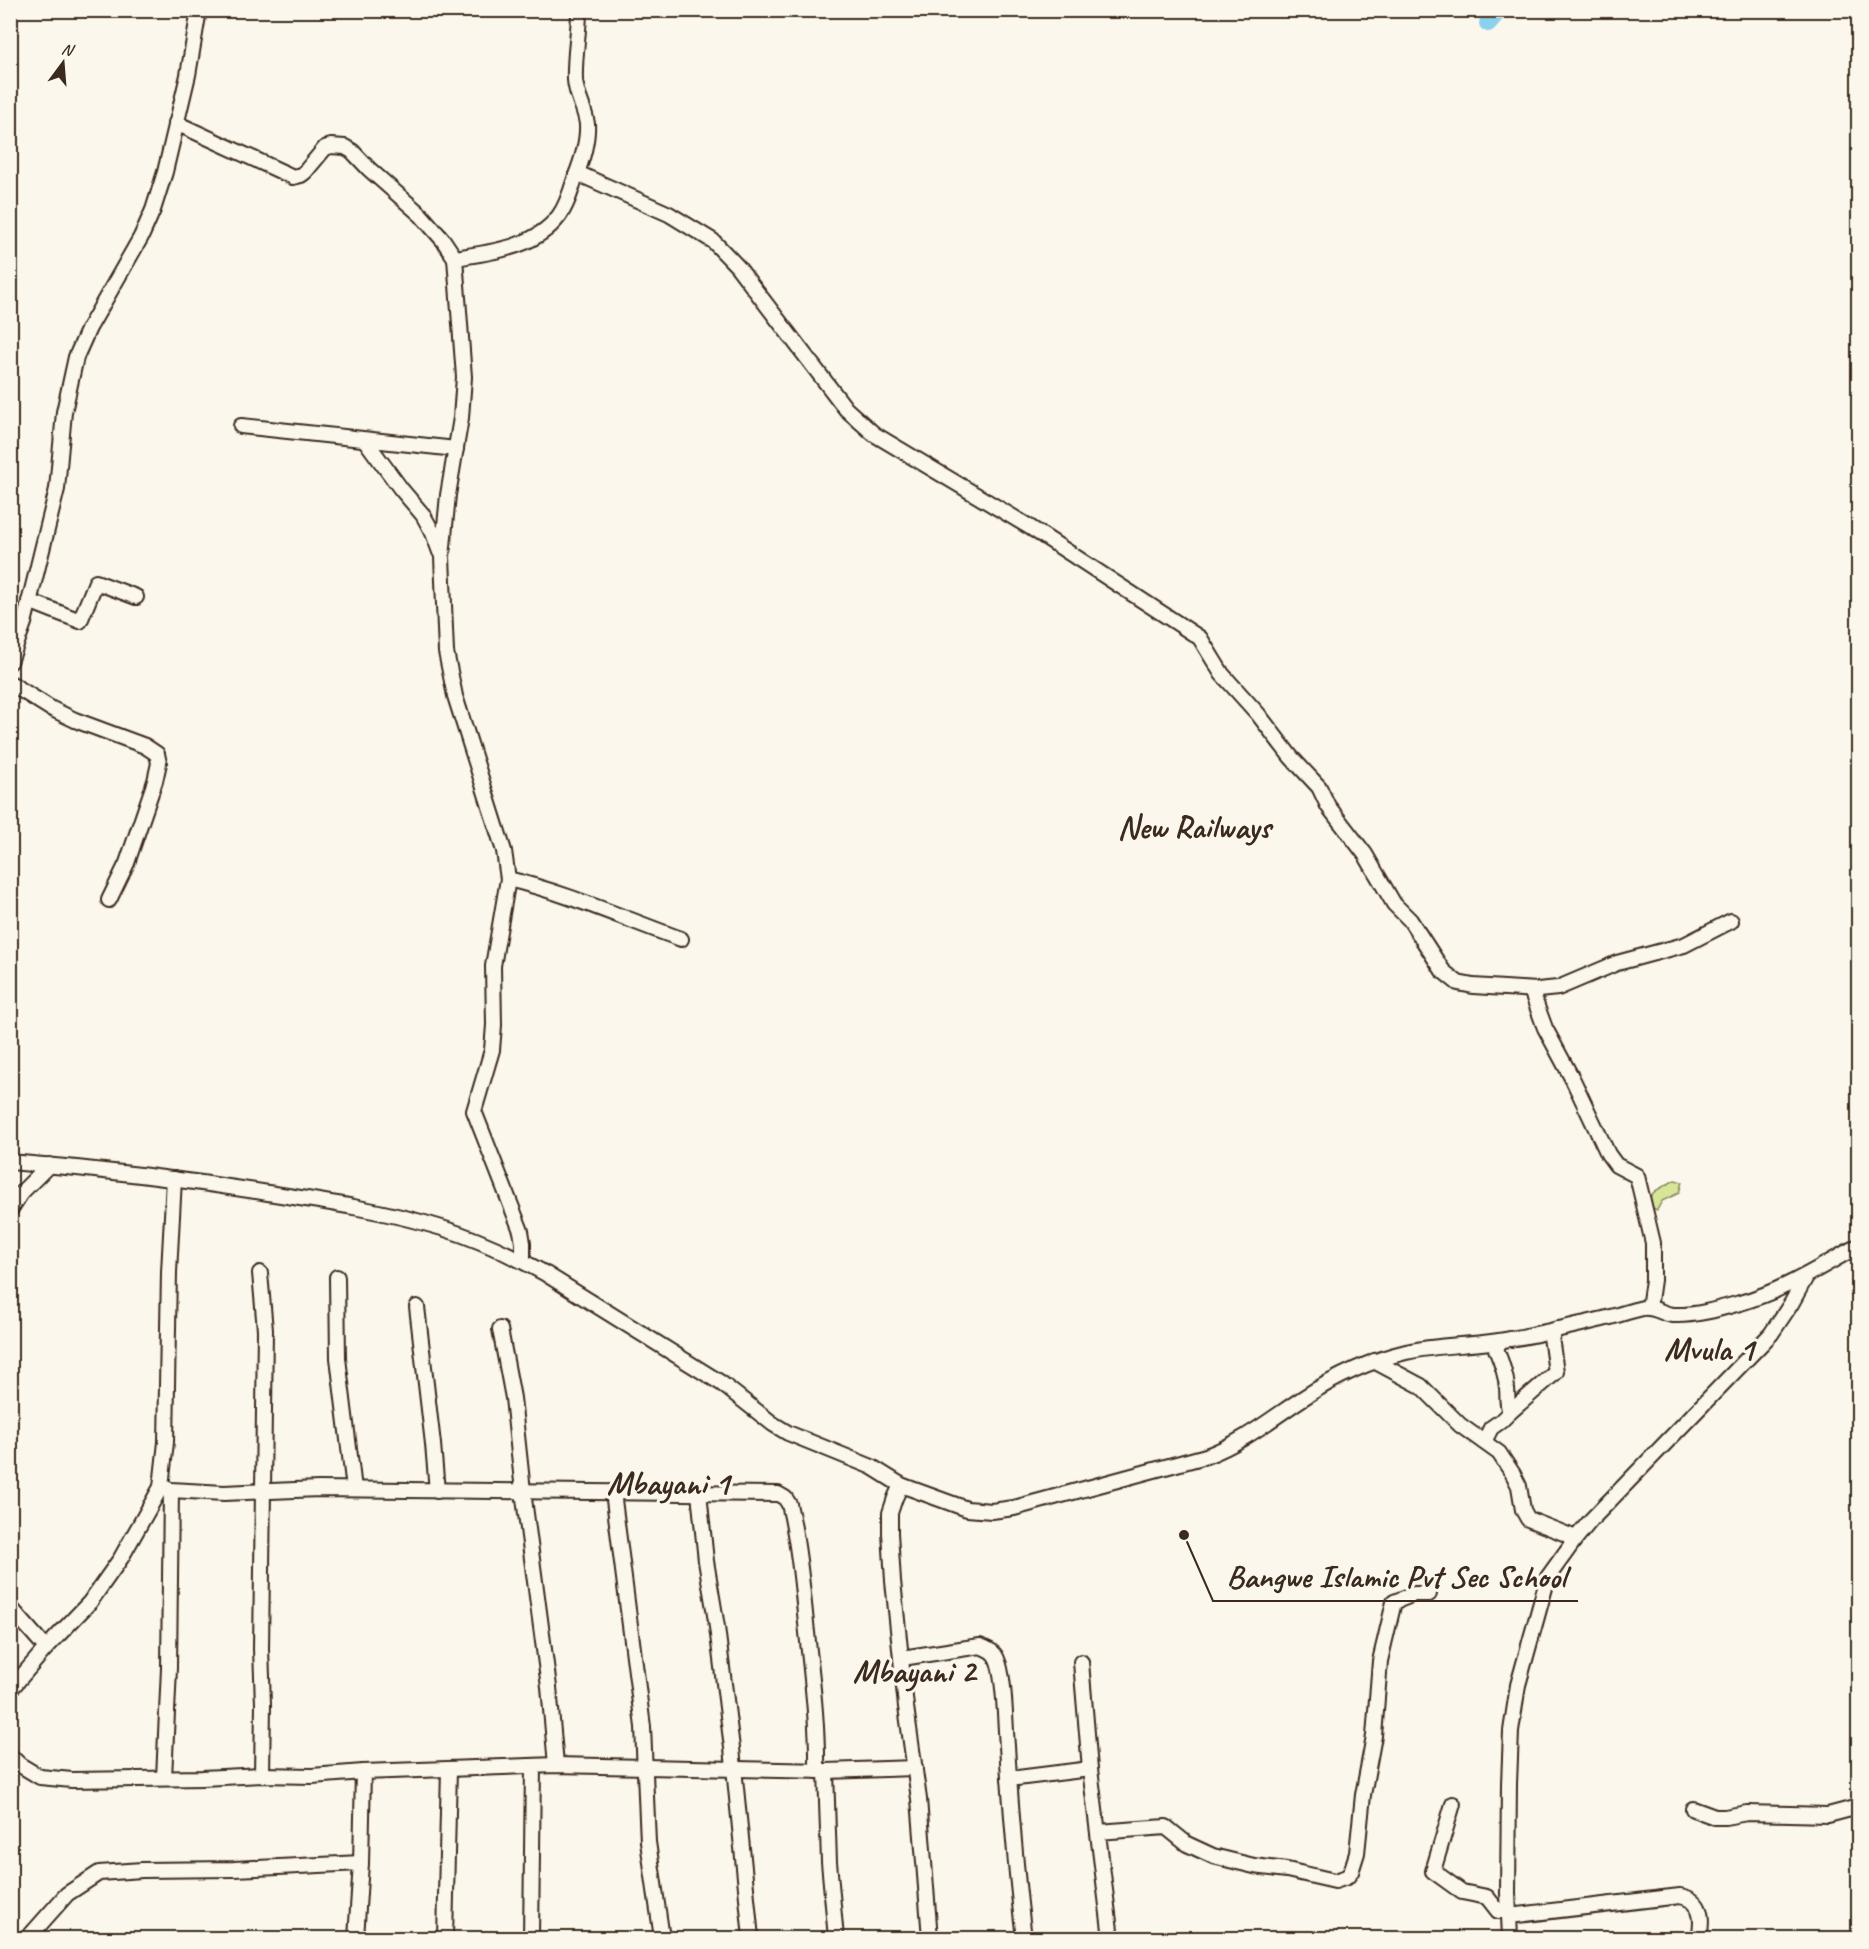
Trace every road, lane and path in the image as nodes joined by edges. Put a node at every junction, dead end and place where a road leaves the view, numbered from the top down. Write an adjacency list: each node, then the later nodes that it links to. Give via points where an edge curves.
1 (199, 10): 3 (street)
2 (579, 10): 4 (street, via 576,89 587,127)
3 (176, 123): 5 (street, via 293,177 306,172 325,148 345,147 421,215); 11 (street, via 153,210 76,357 64,412 57,489)
4 (577, 173): 5 (street, via 560,215 539,236 495,252); 18 (street, via 669,214 713,242 736,266 846,409 874,434 1028,526 1200,638 1222,674 1319,787 1394,904 1410,920 1443,971 1458,983)
5 (455, 258): 8 (street, via 464,377)
6 (241, 426): 7 (street)
7 (365, 440): 8 (street); 9 (street, via 423,515)
8 (456, 449): 9 (street)
9 (442, 557): 14 (street, via 449,673 504,851)
10 (135, 597): 11 (street, via 96,582 80,621)
11 (29, 601): 12 (street)
12 (10, 662)
13 (10, 683): 15 (street, via 50,708 157,754 155,781 127,863)
14 (508, 879): 17 (street, via 600,907); 24 (street, via 493,966 492,1050 474,1111 521,1231)
15 (109, 900)
16 (1731, 921): 18 (street, via 1684,945 1617,963 1558,988)
17 (681, 939)
18 (1531, 990): 29 (street, via 1545,1028 1608,1154 1616,1165 1637,1176 1653,1243)
19 (10, 1162): 20 (street)
20 (49, 1165): 21 (street); 22 (street)
21 (174, 1179): 24 (street, via 408,1218); 37 (street)
22 (10, 1210)
23 (1858, 1246): 26 (street)
24 (523, 1261): 36 (street, via 721,1383 779,1427 872,1467)
25 (260, 1273): 41 (street, via 265,1330)
26 (1807, 1275): 29 (street, via 1770,1294 1701,1313 1674,1315); 44 (street, via 1772,1334)
27 (337, 1276): 38 (street, via 338,1358)
28 (417, 1307): 39 (street)
29 (1649, 1308): 31 (street)
30 (500, 1329): 40 (street, via 513,1398)
31 (1557, 1329): 32 (street); 34 (street, via 1551,1337 1556,1372)
32 (1500, 1341): 33 (street, via 1414,1350); 34 (street, via 1496,1349)
33 (1374, 1361): 35 (street, via 1421,1386 1460,1425); 36 (street, via 1341,1375 1220,1451 1014,1508 967,1509)
34 (1510, 1412): 35 (street, via 1491,1428)
35 (1484, 1442): 44 (street, via 1514,1474 1528,1519)
36 (901, 1485): 48 (street, via 892,1506 890,1533)
37 (166, 1489): 41 (street); 47 (street, via 90,1602); 62 (street, via 169,1668)
38 (354, 1490): 39 (street); 41 (street)
39 (437, 1491): 40 (street)
40 (523, 1491): 42 (street); 53 (street)
41 (263, 1492): 61 (street)
42 (613, 1492): 43 (street); 54 (street)
43 (699, 1493): 57 (street); 59 (street, via 772,1493 789,1504)
44 (1575, 1538): 69 (street, via 1548,1577 1518,1685 1511,1731)
45 (1429, 1594): 67 (street, via 1414,1594 1394,1602 1388,1622 1357,1853 1347,1876 1335,1881 1226,1860 1187,1844 1161,1827)
46 (10, 1607): 47 (street)
47 (46, 1648): 50 (street)
48 (902, 1658): 55 (street); 63 (street, via 980,1646 997,1656)
49 (1081, 1662): 58 (street)
50 (10, 1690)
51 (10, 1756): 62 (street, via 40,1777 50,1779)
52 (533, 1766): 53 (street); 56 (street); 73 (street)
53 (556, 1766): 54 (street)
54 (645, 1767): 57 (street); 74 (street)
55 (915, 1768): 59 (street); 77 (street)
56 (449, 1769): 60 (street); 72 (street)
57 (735, 1769): 59 (street); 75 (street)
58 (1090, 1769): 63 (street); 67 (street)
59 (821, 1771): 76 (street)
60 (363, 1772): 61 (street); 68 (street)
61 (262, 1775): 62 (street)
62 (164, 1778)
63 (1009, 1779): 78 (street)
64 (1453, 1804): 69 (street, via 1433,1871 1462,1892 1487,1897 1498,1911)
65 (1858, 1808): 66 (street, via 1835,1815 1747,1813 1725,1817)
66 (1693, 1809)
67 (1098, 1832): 79 (street)
68 (361, 1863): 70 (street, via 99,1873 67,1894); 71 (street)
69 (1509, 1913): 80 (street); 81 (street, via 1680,1896 1696,1904 1702,1915)
70 (28, 1938)
71 (357, 1938)
72 (445, 1938)
73 (531, 1938)
74 (657, 1938)
75 (751, 1938)
76 (836, 1938)
77 (930, 1938)
78 (1024, 1938)
79 (1111, 1938)
80 (1510, 1938)
81 (1699, 1938)

